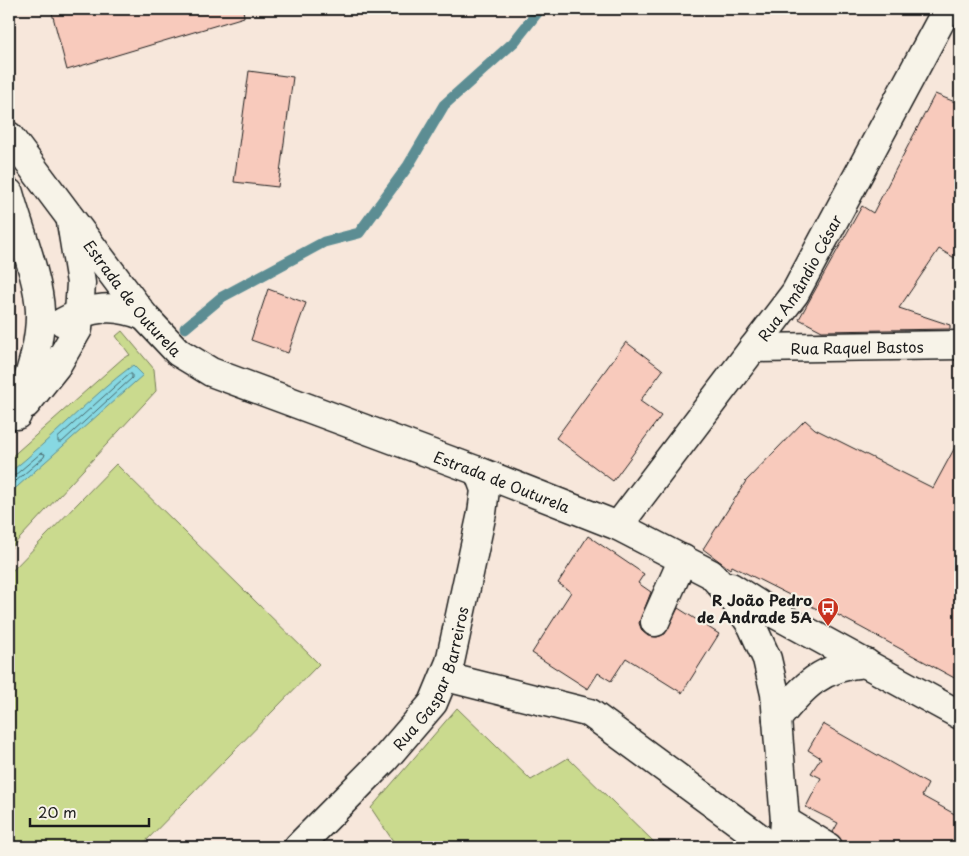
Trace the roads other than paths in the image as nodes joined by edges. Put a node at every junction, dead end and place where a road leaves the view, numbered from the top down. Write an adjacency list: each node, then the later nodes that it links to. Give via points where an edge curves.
1 (947, 9): 9 (street, Rua Amândio César, via 795,293)
2 (9, 136): 4 (street, Estrada de Outurela)
3 (9, 193): 7 (street, via 36,287 40,311)
4 (70, 218): 5 (street, via 81,283); 6 (street, Estrada de Outurela)
5 (79, 313): 6 (street, via 106,307 127,309); 7 (street); 10 (street, via 78,329 57,365)
6 (144, 316): 11 (street, Estrada de Outurela, via 178,352 211,372)
7 (38, 335): 10 (street)
8 (960, 345): 9 (street, Rua Raquel Bastos)
9 (753, 348): 12 (street, Rua Amândio César)
10 (13, 418)
11 (478, 470): 12 (street, Estrada de Outurela); 17 (street, Rua Gaspar Barreiros, via 485,490 482,513)
12 (618, 526): 13 (street, Estrada de Outurela)
13 (683, 559): 14 (street, Estrada de Outurela); 15 (street)
14 (711, 574): 16 (street, via 764,608); 19 (street, Estrada de Outurela, via 752,626 767,659)
15 (655, 622)
16 (866, 663): 18 (street); 19 (street, via 844,664 812,681 796,694)
17 (446, 676): 21 (street, Rua Gaspar Barreiros, via 433,703 385,759); 22 (street, via 590,714)
18 (960, 715)
19 (777, 720): 20 (street, Estrada de Outurela)
20 (784, 834): 23 (street)
21 (298, 847)
22 (772, 847)
23 (828, 847)

